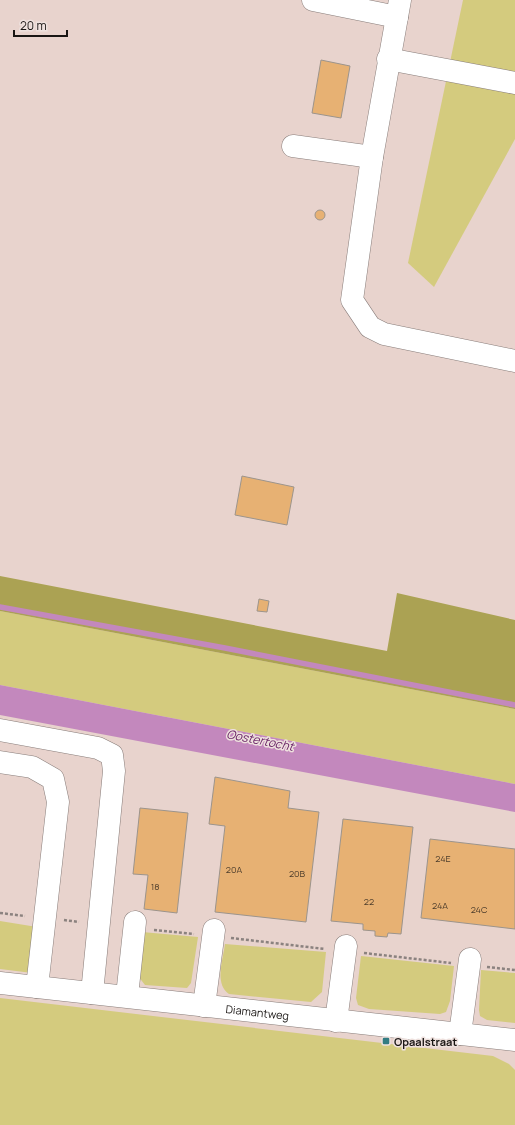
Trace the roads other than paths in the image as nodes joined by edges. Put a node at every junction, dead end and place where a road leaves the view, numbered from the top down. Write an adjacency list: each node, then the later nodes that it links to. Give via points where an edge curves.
1 (313, 0): 2 (street)
2 (399, 9): 3 (street)
3 (388, 59): 4 (street); 6 (street)
4 (515, 83)
5 (293, 146): 6 (street)
6 (372, 157): 7 (street, via 352,300 370,327 384,334)
7 (515, 361)
8 (0, 730): 16 (street, via 98,748 112,755 114,771)
9 (0, 762): 15 (street, via 32,767 53,779 58,802)
10 (135, 925): 17 (street)
11 (213, 933): 18 (street)
12 (345, 948): 19 (street)
13 (470, 962): 20 (street)
14 (0, 983): 15 (street, Diamantweg)
15 (37, 987): 16 (street, Diamantweg)
16 (92, 992): 17 (street, Diamantweg)
17 (127, 996): 18 (street, Diamantweg)
18 (204, 1006): 19 (street, Diamantweg)
19 (336, 1021): 20 (street, Diamantweg)
20 (460, 1034): 21 (street, Diamantweg)
21 (515, 1040)

